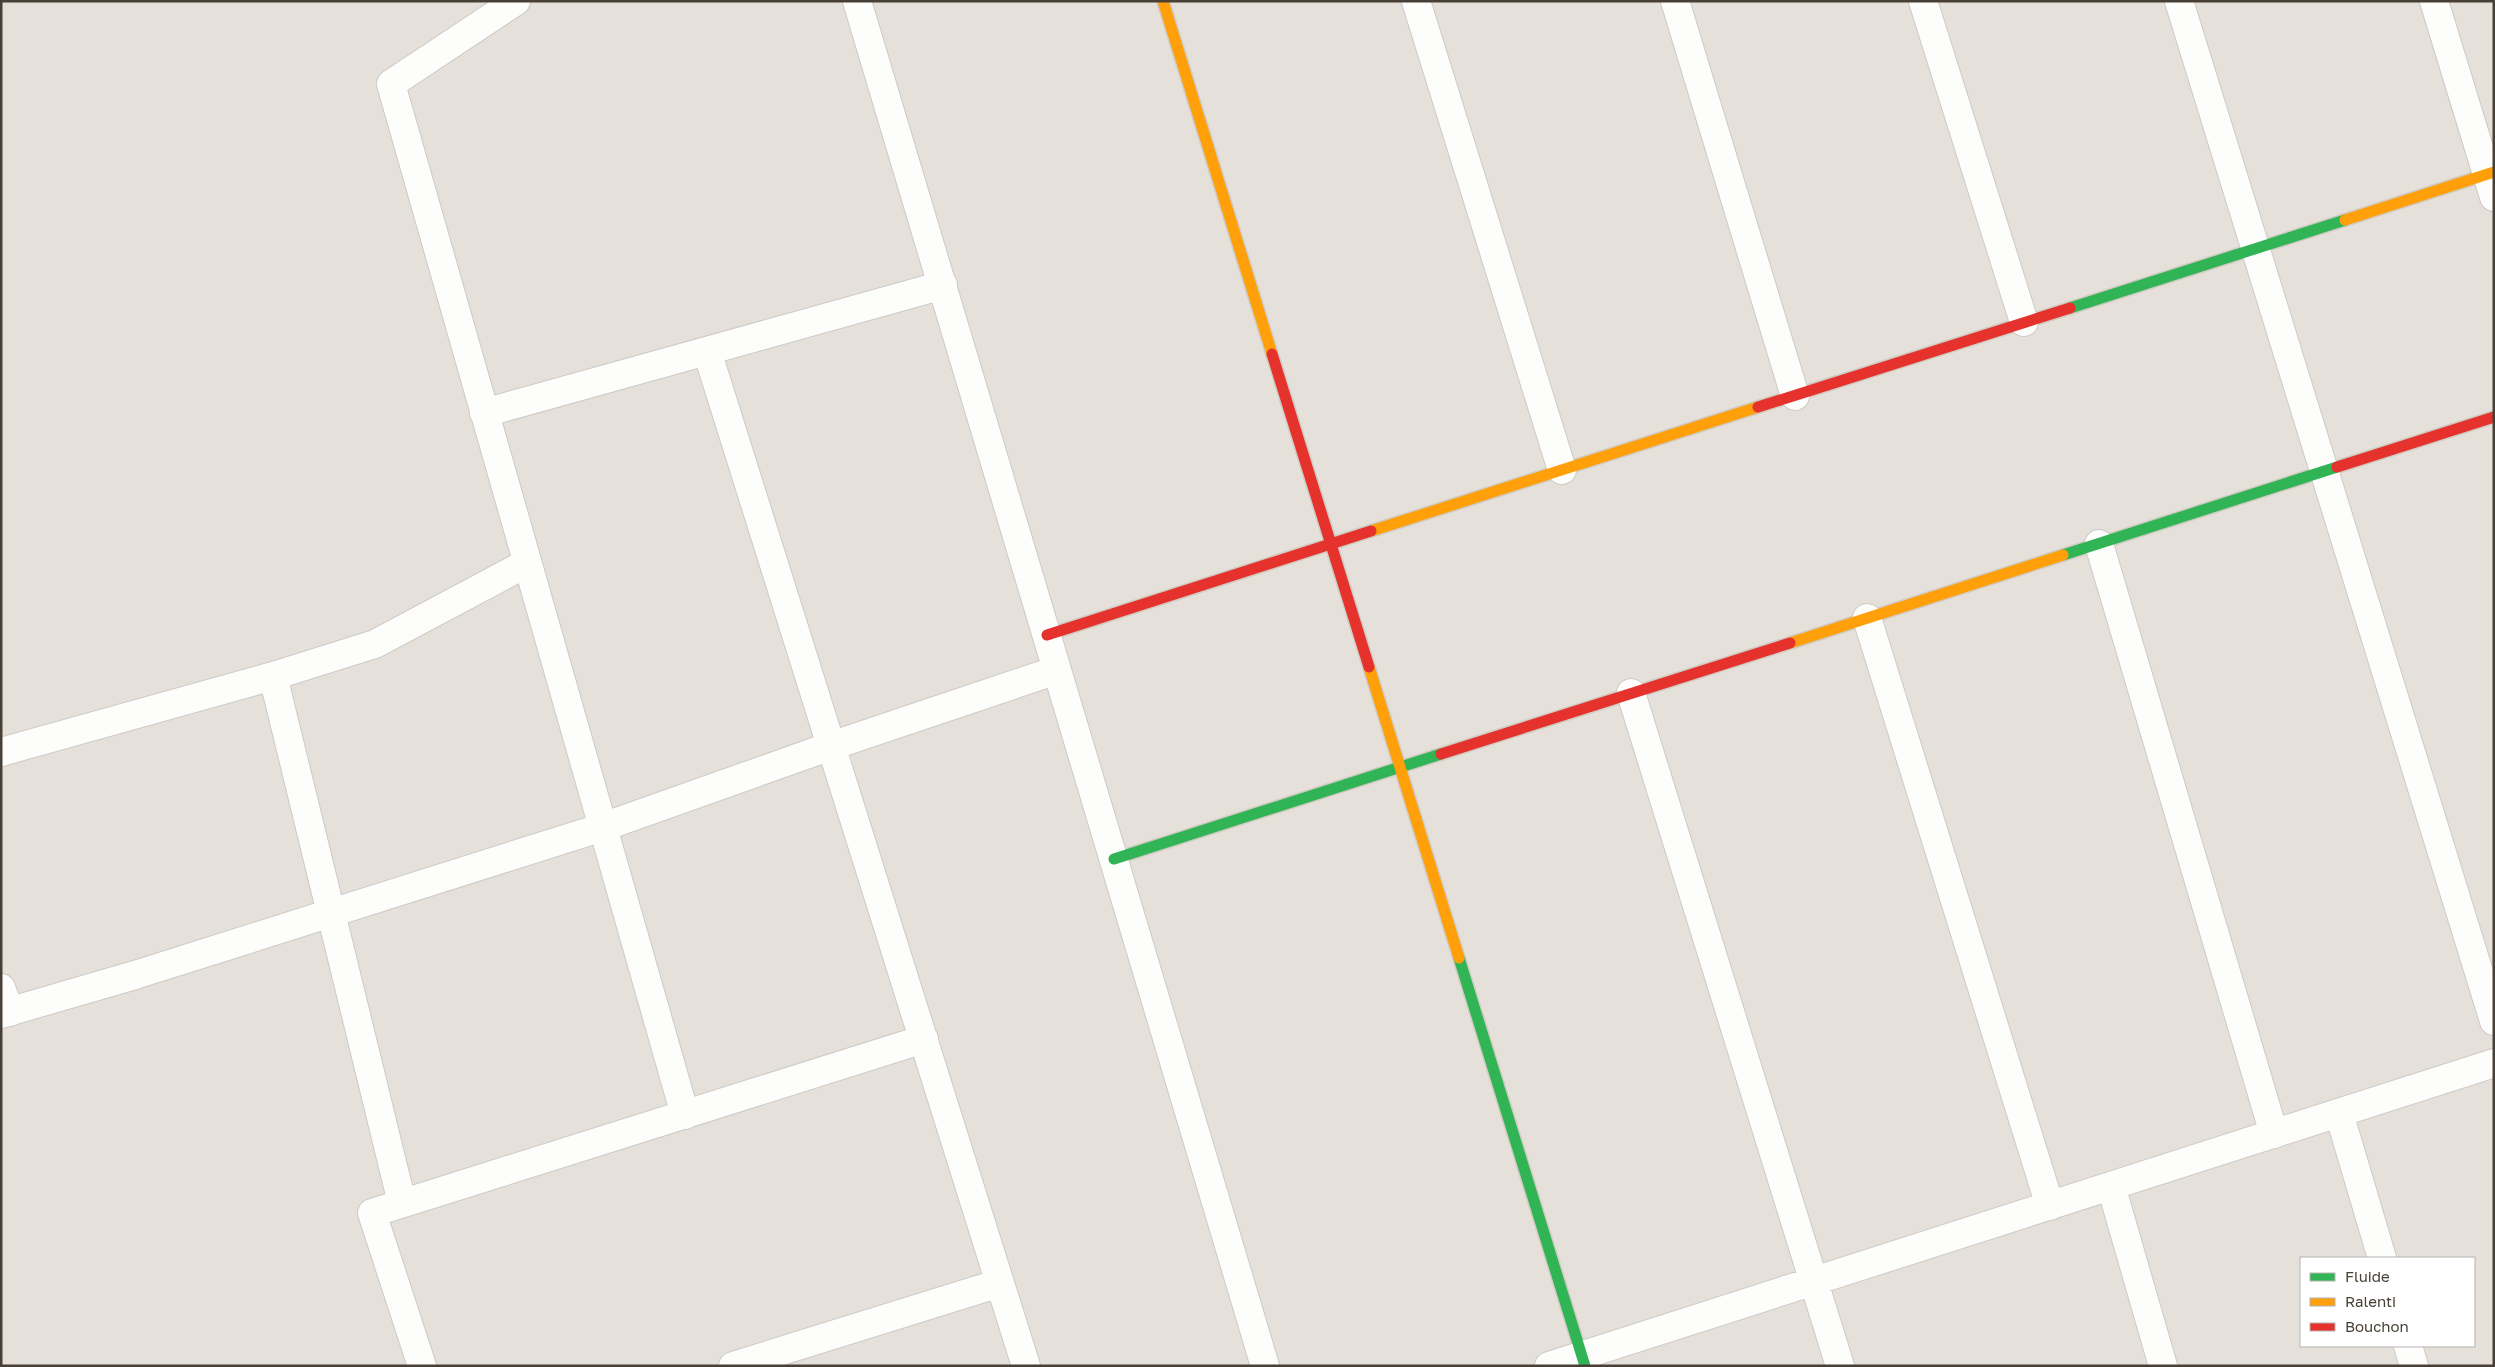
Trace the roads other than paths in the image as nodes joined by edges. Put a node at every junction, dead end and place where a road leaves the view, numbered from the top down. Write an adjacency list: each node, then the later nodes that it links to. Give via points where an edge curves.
1 (516, 1): 15 (street, via 391,84)
2 (857, 1): 11 (street)
3 (1163, 1): 19 (street)
4 (1416, 1): 17 (street)
5 (1675, 1): 14 (street)
6 (1923, 1): 12 (street)
7 (2179, 1): 10 (street)
8 (2434, 1): 9 (street)
9 (2491, 181): 10 (street)
10 (2255, 248): 12 (street); 18 (street)
11 (943, 285): 13 (street); 23 (street)
12 (2024, 322): 14 (street)
13 (707, 350): 15 (street); 27 (street)
14 (1795, 396): 17 (street)
15 (484, 412): 21 (street)
16 (2494, 417): 18 (street)
17 (1562, 470): 19 (street)
18 (2324, 472): 20 (street); 34 (street)
19 (1331, 544): 23 (street); 29 (street)
20 (2099, 544): 22 (street); 39 (street)
21 (528, 563): 25 (street, via 375,644); 30 (street)
22 (1866, 618): 26 (street); 42 (street)
23 (1047, 635): 24 (street)
24 (1057, 670): 27 (street); 31 (street)
25 (273, 676): 28 (street); 32 (street)
26 (1631, 693): 29 (street); 44 (street)
27 (831, 746): 30 (street); 35 (street)
28 (1, 752)
29 (1400, 767): 31 (street); 47 (street)
30 (603, 827): 32 (street); 38 (street)
31 (1114, 859): 51 (street)
32 (331, 913): 33 (street, via 135,975); 41 (street)
33 (4, 1004)
34 (2494, 1021)
35 (924, 1039): 38 (street); 45 (street)
36 (2494, 1063): 37 (street)
37 (2338, 1113): 39 (street); 43 (street)
38 (685, 1115): 41 (street)
39 (2274, 1134): 40 (street)
40 (2111, 1186): 42 (street); 54 (street)
41 (402, 1203): 48 (street, via 372,1213)
42 (2050, 1206): 44 (street)
43 (2382, 1257)
44 (1813, 1281): 47 (street); 53 (street)
45 (1000, 1283): 49 (street); 50 (street)
46 (2408, 1347): 55 (street)
47 (1584, 1360): 52 (street)
48 (422, 1366)
49 (733, 1366)
50 (1026, 1366)
51 (1265, 1366)
52 (1549, 1366)
53 (1840, 1366)
54 (2163, 1366)
55 (2414, 1366)

